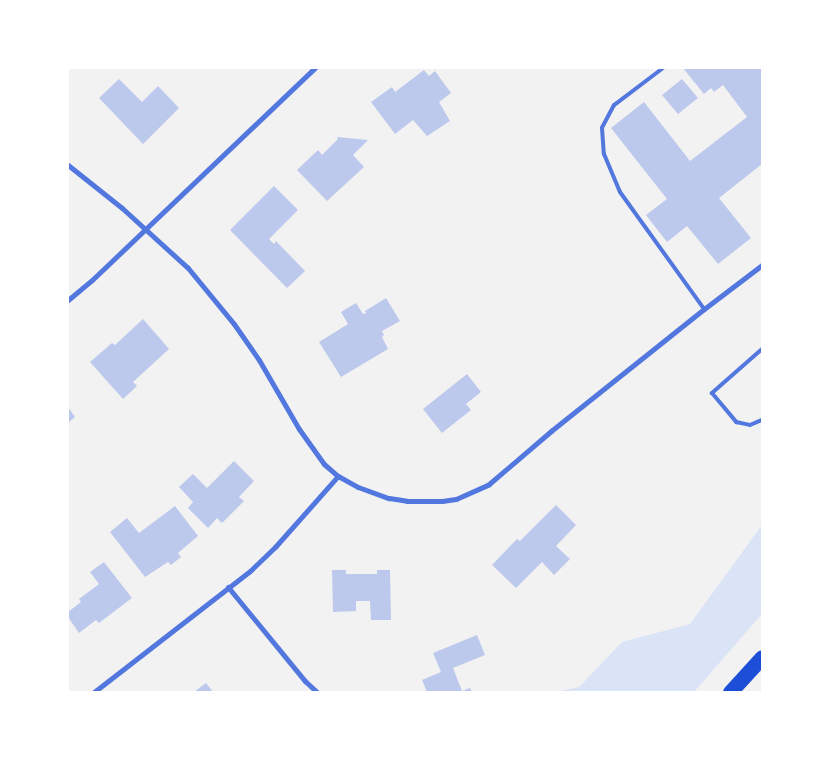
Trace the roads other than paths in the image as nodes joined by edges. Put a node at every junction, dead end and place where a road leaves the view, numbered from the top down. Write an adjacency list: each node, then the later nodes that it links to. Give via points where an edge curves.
1 (315, 68): 4 (street)
2 (663, 68): 7 (lane, via 614,106 602,128 604,154 620,192)
3 (68, 165): 4 (street)
4 (144, 229): 6 (street); 10 (street, via 188,268 234,324 299,429 324,464)
5 (762, 266): 7 (street)
6 (68, 300)
7 (704, 310): 10 (street, via 489,484 470,494 442,502 407,502 358,487)
8 (762, 349): 9 (lane, via 712,393 736,422 750,425)
9 (762, 420)
10 (338, 476): 11 (street, via 275,547)
11 (228, 587): 13 (street); 14 (street)
12 (762, 657): 15 (highway)
13 (94, 692)
14 (317, 692)
15 (730, 692)

